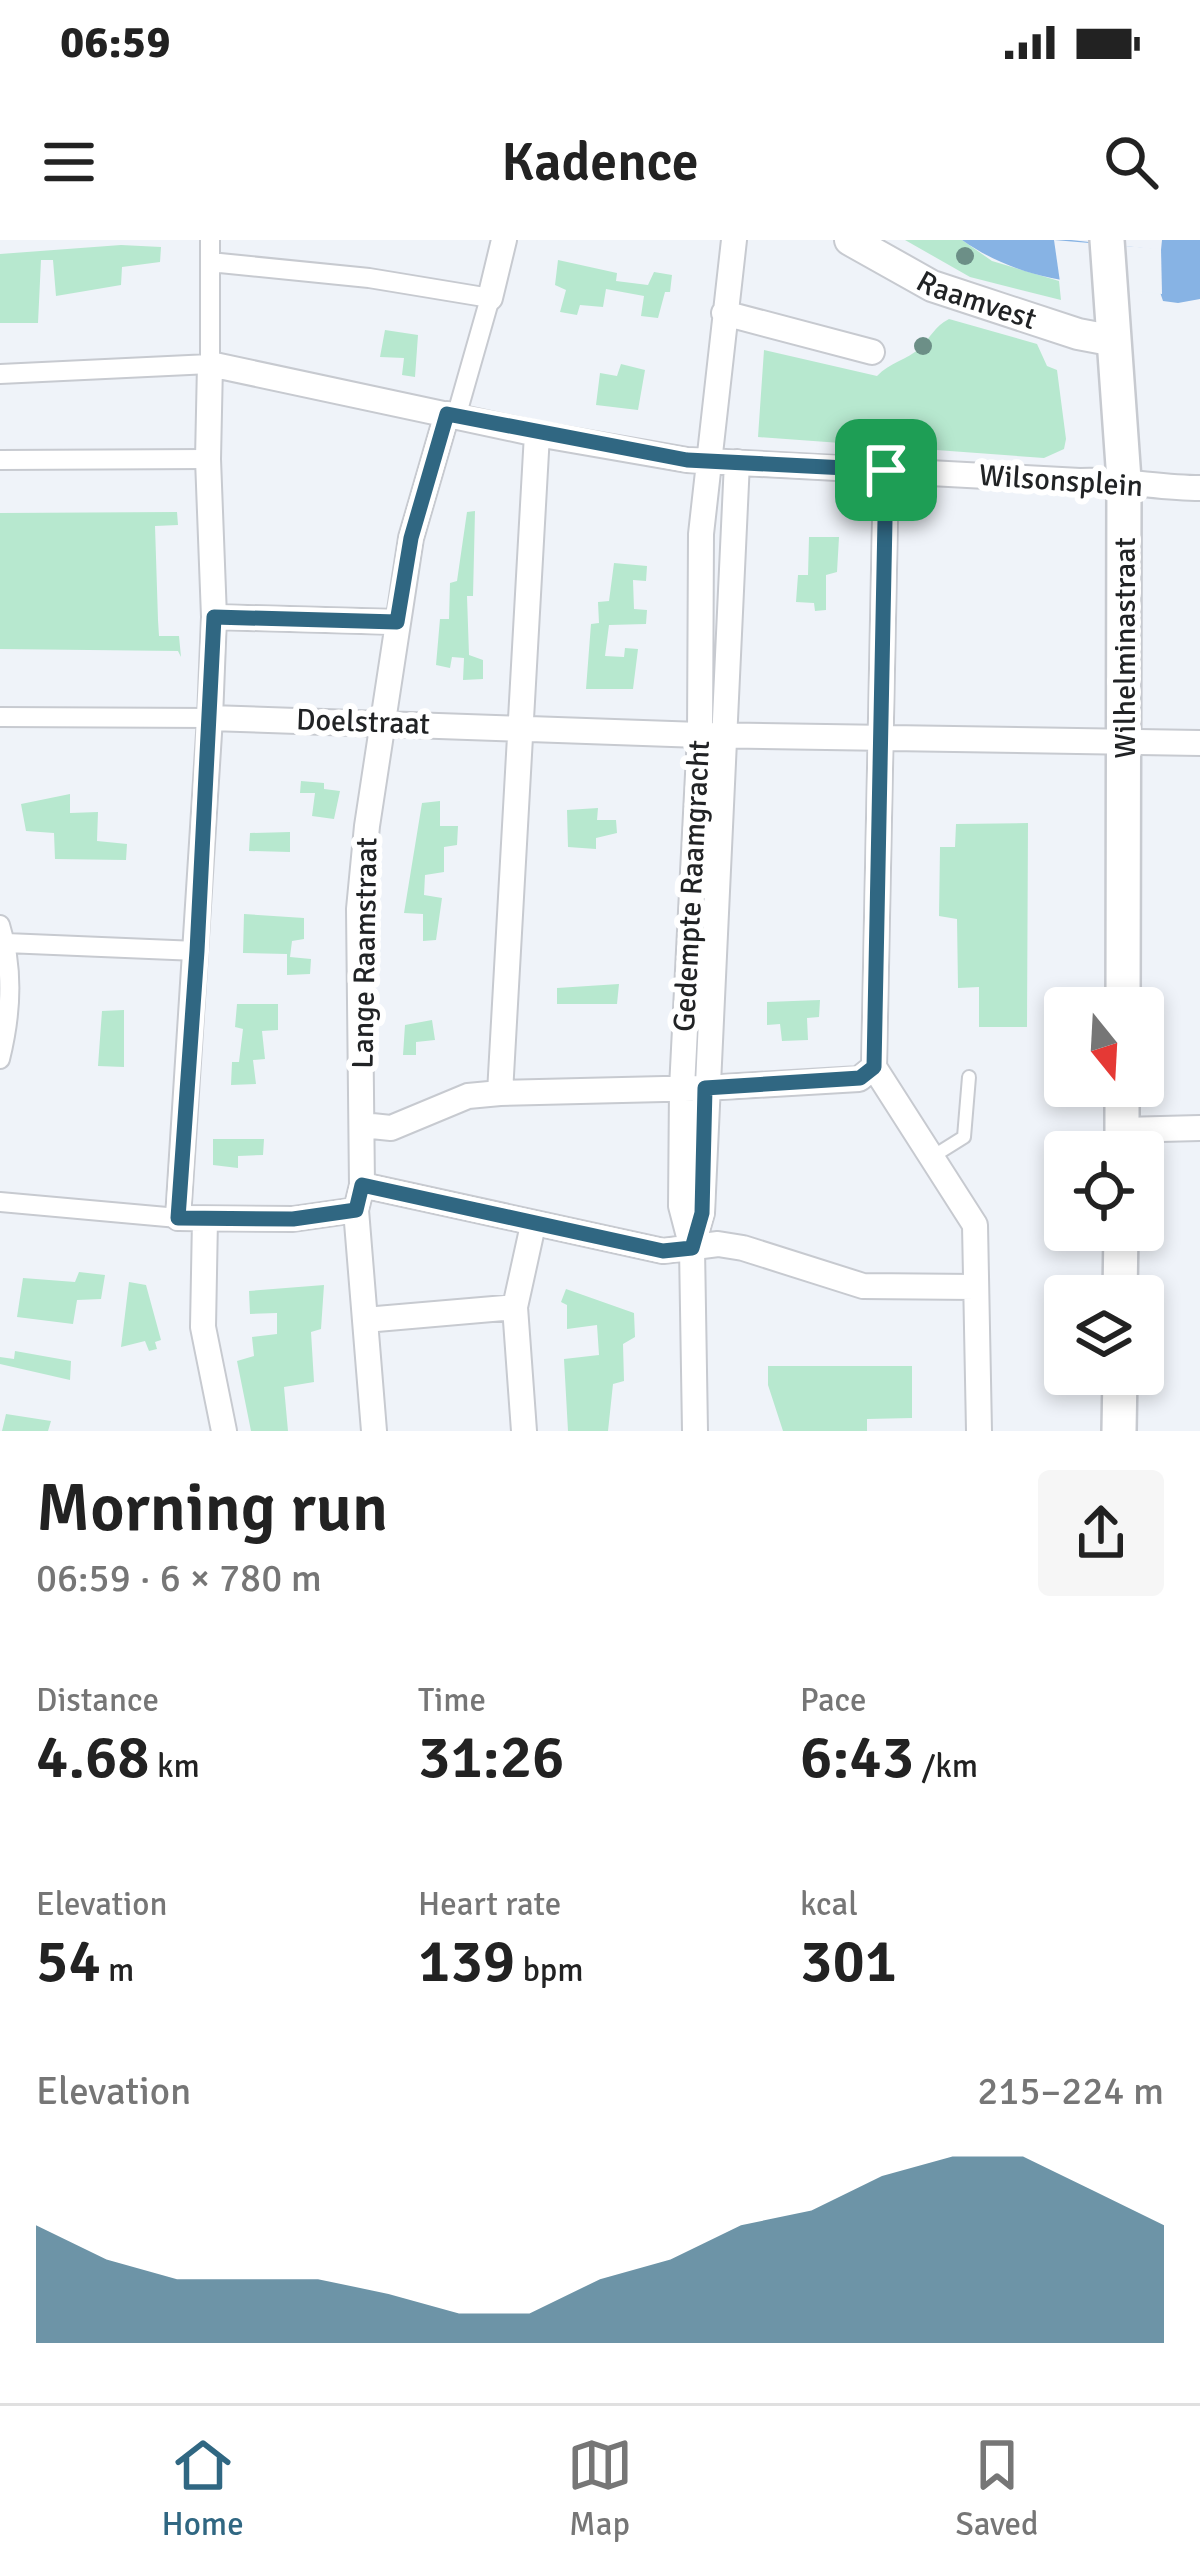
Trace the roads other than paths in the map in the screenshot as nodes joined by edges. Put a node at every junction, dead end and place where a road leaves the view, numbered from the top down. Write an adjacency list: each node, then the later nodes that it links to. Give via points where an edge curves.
1 (210, 240): 6 (street)
2 (505, 240): 7 (street)
3 (734, 240): 8 (street, Gedempte Raamgracht)
4 (850, 240): 9 (street, Raamvest, via 932,286)
5 (1106, 241): 9 (main road, Wilhelminastraat)
6 (210, 262): 7 (street); 11 (street)
7 (490, 298): 13 (street)
8 (724, 313): 10 (street); 17 (street, Gedempte Raamgracht)
9 (1115, 340): 20 (main road, Wilhelminastraat)
10 (872, 352)
11 (210, 364): 12 (street); 13 (street, Wilsonsplein); 15 (street)
12 (0, 374)
13 (452, 416): 14 (street, Wilsonsplein); 23 (street, Lange Raamstraat, via 411,538)
14 (537, 434): 17 (street, Wilsonsplein); 27 (street)
15 (208, 458): 16 (street); 22 (street)
16 (0, 460)
17 (707, 460): 18 (street, Wilsonsplein); 28 (street, Gedempte Raamgracht, via 701,534)
18 (737, 462): 19 (street, Wilsonsplein); 28 (street, Gedempte Raamgracht)
19 (886, 470): 20 (street, Wilsonsplein); 29 (street)
20 (1124, 480): 21 (street, Wilsonsplein); 30 (main road, Wilhelminastraat)
21 (1200, 488)
22 (214, 617): 23 (street); 25 (street)
23 (397, 622): 26 (street, Lange Raamstraat)
24 (0, 717): 25 (street, Doelstraat)
25 (210, 718): 26 (street, Doelstraat); 33 (street)
26 (384, 723): 27 (street, Doelstraat); 40 (street, Lange Raamstraat, via 359,909)
27 (519, 726): 28 (street, Doelstraat); 39 (street)
28 (713, 734): 29 (street, Doelstraat); 38 (street, Gedempte Raamgracht)
29 (878, 738): 30 (street, Doelstraat); 36 (street)
30 (1126, 742): 31 (street, Doelstraat); 34 (main road, Wilhelminastraat)
31 (1200, 742)
32 (3, 934): 33 (street); 35 (street, via 10,999)
33 (197, 951): 47 (street)
34 (1123, 987)
35 (0, 1059)
36 (874, 1067): 38 (street, via 860,1078); 43 (street)
37 (969, 1077): 43 (lane, via 964,1137)
38 (693, 1088): 39 (street); 50 (street, Gedempte Raamgracht, via 681,1206)
39 (500, 1093): 40 (street, via 468,1096 391,1128)
40 (362, 1125): 44 (street, Lange Raamstraat)
41 (1200, 1129): 42 (street)
42 (1164, 1135)
43 (932, 1156): 51 (street, via 975,1225)
44 (362, 1185): 46 (street, Lange Raamstraat); 49 (street)
45 (5, 1203): 47 (street)
46 (356, 1210): 48 (street); 53 (street, Lange Raamstraat)
47 (178, 1218): 48 (street)
48 (205, 1220): 55 (street, via 203,1327)
49 (532, 1225): 50 (street, via 663,1251); 52 (street)
50 (692, 1248): 51 (street, via 743,1248 863,1286); 58 (street, Gedempte Raamgracht)
51 (975, 1287): 59 (street)
52 (515, 1306): 53 (street); 57 (street)
53 (365, 1320): 56 (street, Lange Raamstraat)
54 (1120, 1395): 60 (main road)
55 (224, 1431)
56 (374, 1431)
57 (524, 1431)
58 (695, 1431)
59 (979, 1431)
60 (1119, 1431)

